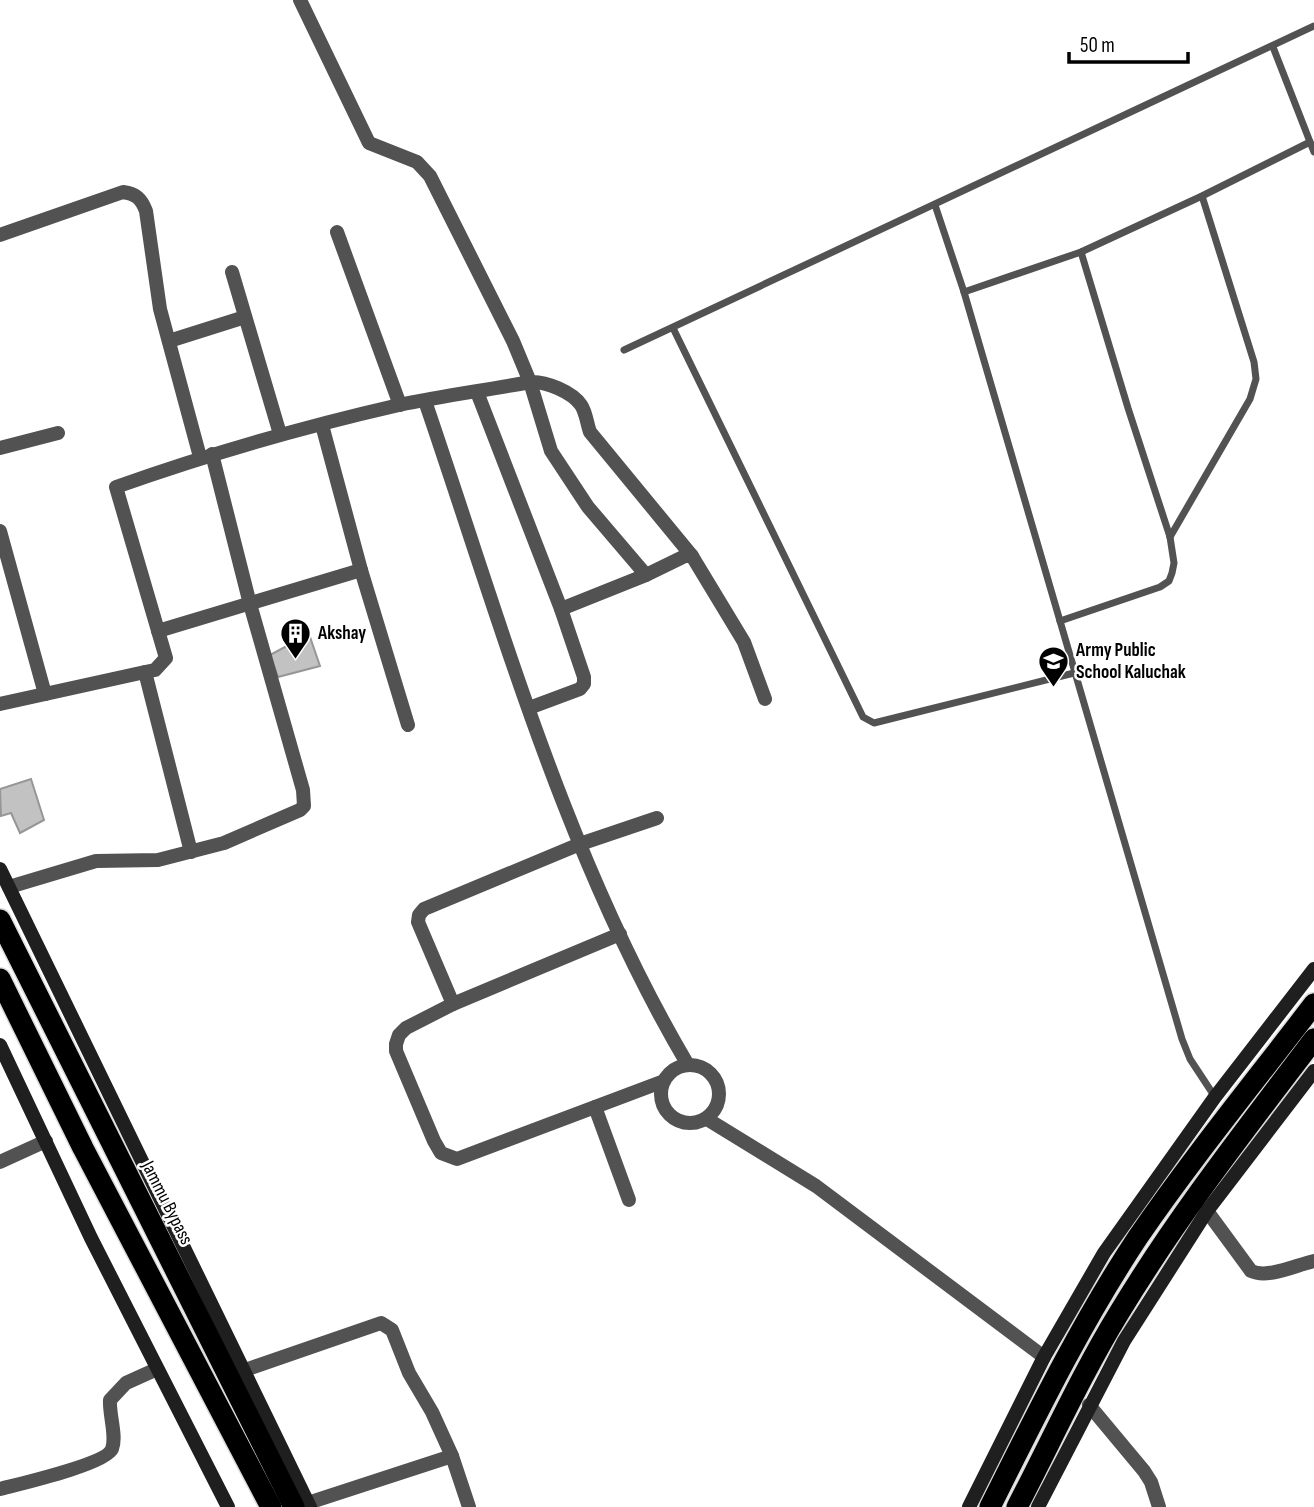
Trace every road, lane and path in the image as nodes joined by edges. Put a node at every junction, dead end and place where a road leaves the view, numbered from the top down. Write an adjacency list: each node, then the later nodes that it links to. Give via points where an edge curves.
1 (300, 0): 17 (street, via 369,143 417,162 440,193)
2 (1314, 26): 3 (lane)
3 (1273, 47): 4 (lane); 7 (lane)
4 (1310, 142): 5 (lane); 6 (lane)
5 (1314, 152)
6 (1202, 196): 10 (lane); 27 (lane, via 1256,379 1245,408)
7 (935, 205): 12 (lane); 14 (lane)
8 (337, 232): 20 (street)
9 (0, 235): 15 (street, via 105,197 133,193 146,211)
10 (1081, 252): 12 (lane); 27 (lane)
11 (232, 272): 13 (street)
12 (964, 292): 33 (lane)
13 (245, 317): 15 (street); 23 (street)
14 (673, 328): 16 (lane); 36 (lane, via 863,717 874,723)
15 (169, 341): 25 (street)
16 (624, 350)
17 (530, 382): 18 (street); 28 (street, via 579,402 590,432); 30 (street, via 551,451 588,506)
18 (477, 392): 19 (street); 32 (street)
19 (425, 401): 20 (street); 40 (street)
20 (400, 405): 21 (street)
21 (322, 425): 23 (street); 29 (street)
22 (58, 433): 24 (street)
23 (279, 434): 25 (street)
24 (0, 448)
25 (206, 456): 31 (street); 34 (street, via 116,487)
26 (0, 531): 37 (street)
27 (1170, 537): 33 (lane, via 1174,563 1169,581)
28 (692, 556): 30 (street); 38 (street, via 744,642)
29 (360, 570): 31 (street); 41 (street)
30 (646, 575): 32 (street)
31 (250, 604): 34 (street); 44 (street, via 304,806 225,843)
32 (561, 608): 40 (street, via 584,684)
33 (1060, 621): 36 (lane)
34 (158, 631): 35 (street, via 166,658)
35 (145, 673): 37 (street); 44 (street)
36 (1074, 673): 58 (lane, via 1182,1039)
37 (45, 694): 39 (street)
38 (765, 699)
39 (0, 704)
40 (528, 708): 43 (street)
41 (408, 725)
42 (656, 818): 43 (street)
43 (580, 844): 48 (street); 51 (street, via 419,915)
44 (191, 852): 46 (street, via 158,860 96,861)
45 (0, 869): 46 (street)
46 (9, 887): 68 (street)
47 (0, 920): 72 (highway, Jammu Bypass)
48 (620, 934): 51 (street); 55 (street)
49 (1314, 969): 58 (street)
50 (0, 979): 74 (highway)
51 (453, 1004): 59 (street, via 406,1028 396,1044 441,1153 457,1159)
52 (1314, 1004): 77 (highway, via 1138,1238 1069,1350)
53 (1314, 1039): 78 (highway, via 1196,1196 1118,1314)
54 (0, 1045): 61 (street)
55 (688, 1065): 57 (street); 60 (street, via 707,1069 719,1084 718,1104)
56 (1314, 1071): 64 (street)
57 (664, 1081): 59 (street); 60 (street, via 662,1100 671,1116 688,1124)
58 (1215, 1097): 66 (street, via 1104,1253)
59 (595, 1107): 63 (street)
60 (707, 1119): 66 (street, via 816,1186)
61 (46, 1142): 62 (street); 67 (street)
62 (0, 1162)
63 (629, 1200)
64 (1207, 1211): 65 (street, via 1257,1274); 69 (street)
65 (1314, 1261)
66 (1044, 1357): 76 (street)
67 (158, 1370): 71 (street, via 126,1383 110,1400 113,1444 107,1456); 73 (street)
68 (245, 1370): 70 (street, via 387,1325); 72 (street)
69 (1089, 1405): 79 (street); 80 (street, via 1144,1471)
70 (452, 1456): 72 (street); 75 (street)
71 (0, 1489)
72 (304, 1506)
73 (228, 1507)
74 (271, 1507)
75 (469, 1507)
76 (969, 1507)
77 (990, 1507)
78 (1017, 1507)
79 (1038, 1507)
80 (1159, 1507)

